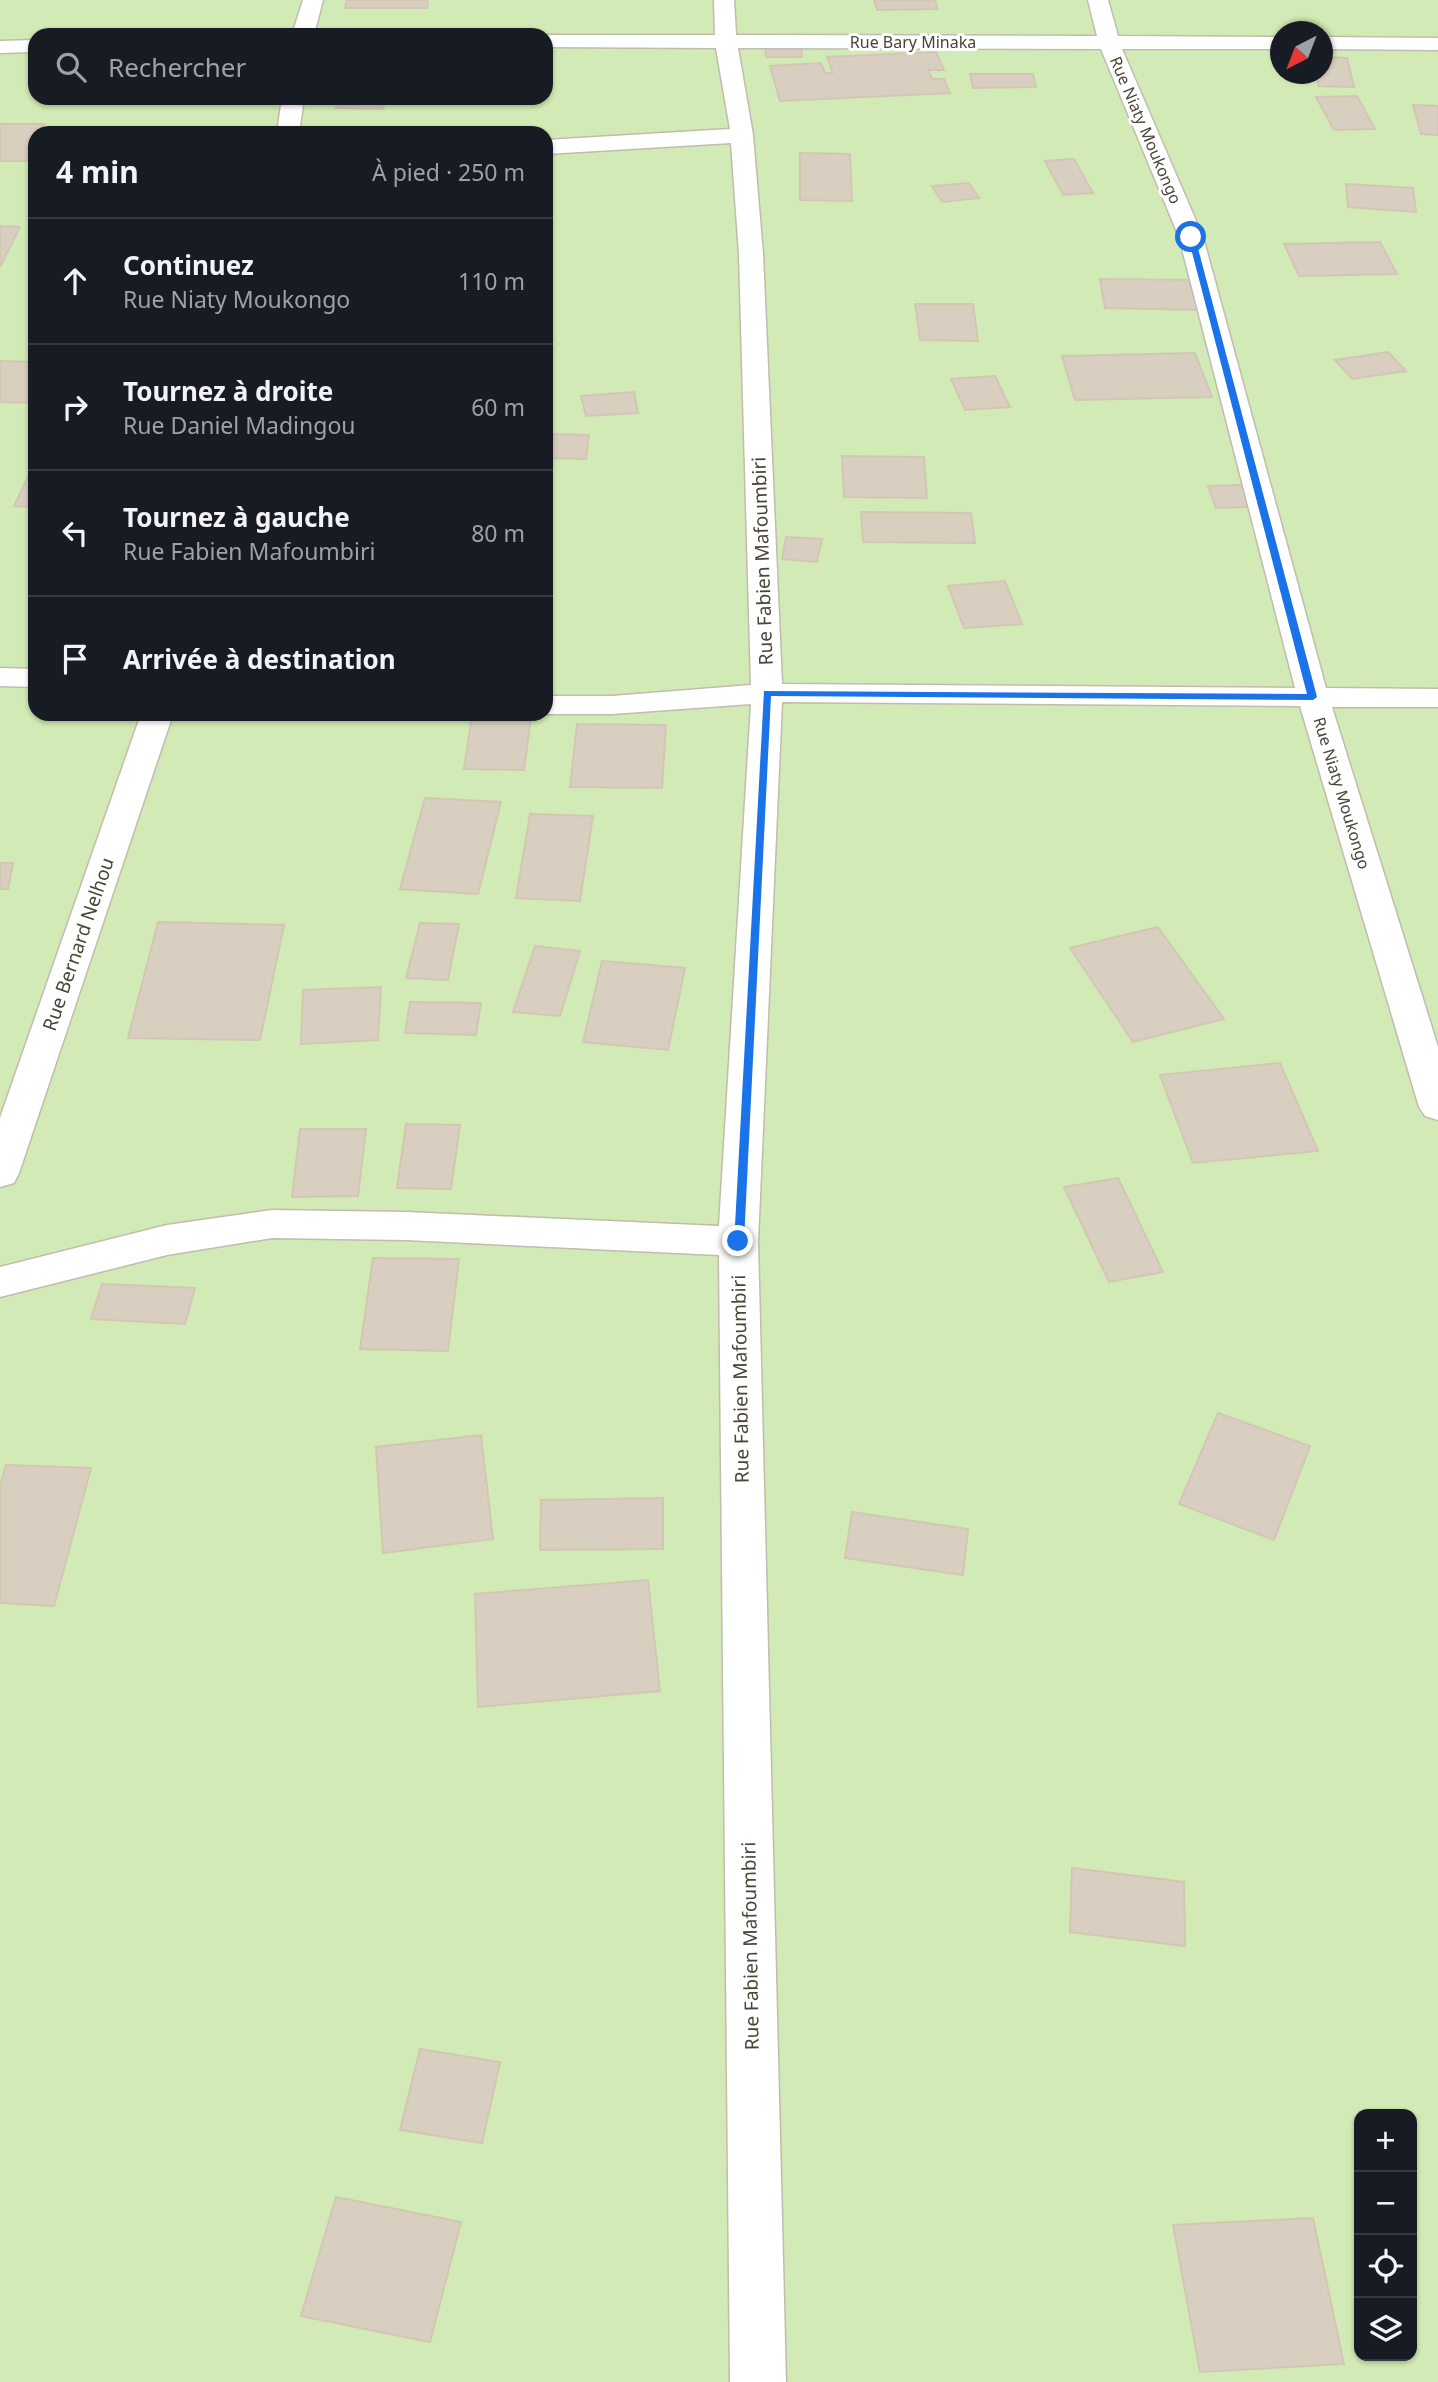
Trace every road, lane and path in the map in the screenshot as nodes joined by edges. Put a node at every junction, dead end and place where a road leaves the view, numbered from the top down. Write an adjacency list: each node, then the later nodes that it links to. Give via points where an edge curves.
1 (313, 0): 4 (street)
2 (723, 0): 6 (street, Rue Fabien Mafoumbiri)
3 (1098, 0): 7 (street, Rue Niaty Moukongo)
4 (305, 28)
5 (553, 41): 6 (street, Rue Bary Minaka)
6 (726, 41): 7 (street, Rue Bary Minaka); 15 (street, Rue Fabien Mafoumbiri)
7 (1109, 43): 8 (street, Rue Bary Minaka); 20 (street, Rue Niaty Moukongo, via 1191,237)
8 (1270, 43)
9 (1333, 44): 10 (street)
10 (1438, 44)
11 (28, 46): 12 (street)
12 (0, 47)
13 (292, 105): 14 (street)
14 (289, 126)
15 (741, 135): 16 (street); 19 (street, Rue Fabien Mafoumbiri, via 751,254)
16 (553, 147)
17 (0, 677): 18 (street)
18 (28, 678)
19 (767, 693): 20 (street); 22 (street); 27 (street, Rue Fabien Mafoumbiri)
20 (1313, 697): 21 (street); 24 (street, Rue Niaty Moukongo)
21 (1438, 698)
22 (553, 705)
23 (155, 721): 26 (street, Rue Bernard Nelhou)
24 (1423, 1013): 25 (street, Rue Niaty Moukongo)
25 (1438, 1107)
26 (0, 1173)
27 (738, 1241): 28 (street, via 272,1224 167,1240); 29 (street, Rue Fabien Mafoumbiri)
28 (0, 1282)
29 (758, 2382)

